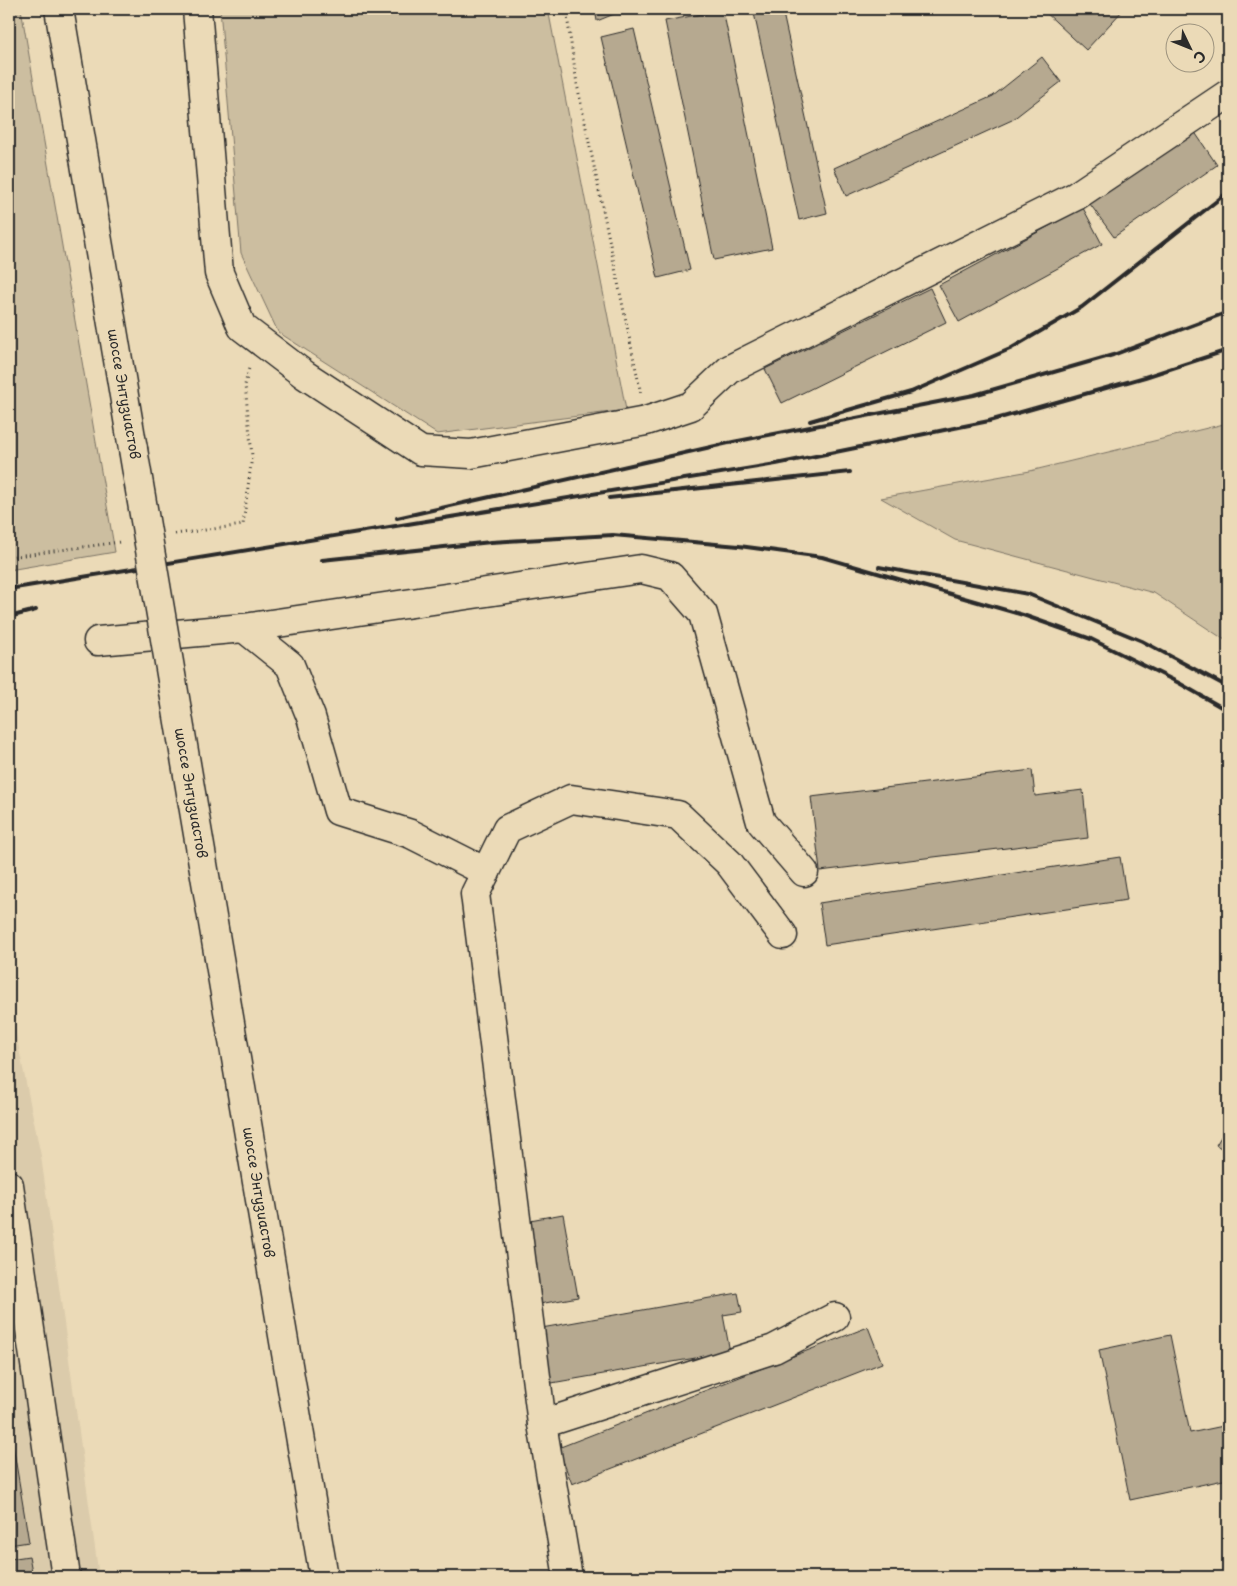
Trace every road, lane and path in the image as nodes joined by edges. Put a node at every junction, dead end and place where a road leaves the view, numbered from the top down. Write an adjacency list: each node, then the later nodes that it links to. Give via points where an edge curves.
1 (59, 9): 19 (main road, шоссе Энтузиастов, bridge)
2 (197, 9): 5 (main road, via 219,273 242,327)
3 (566, 9): 6 (path, via 579,94)
4 (1228, 94): 6 (main road, via 1076,196 730,369 691,406)
5 (256, 338): 6 (main road, via 305,375 421,451 470,454); 7 (path, via 245,385 252,456 243,525)
6 (646, 421)
7 (165, 535)
8 (126, 541): 9 (path)
9 (9, 557)
10 (244, 628): 11 (main road); 12 (main road, via 290,665 311,717 338,811 411,834); 13 (main road, via 641,569 670,576 703,614 762,822)
11 (98, 641)
12 (486, 872): 14 (main road, via 507,829 570,800 678,815 729,863); 17 (main road, via 475,894)
13 (804, 872)
14 (783, 935)
15 (9, 1185): 18 (main road)
16 (835, 1317): 17 (main road, via 774,1349)
17 (542, 1424): 20 (main road)
18 (66, 1577)
19 (324, 1577)
20 (568, 1577)

